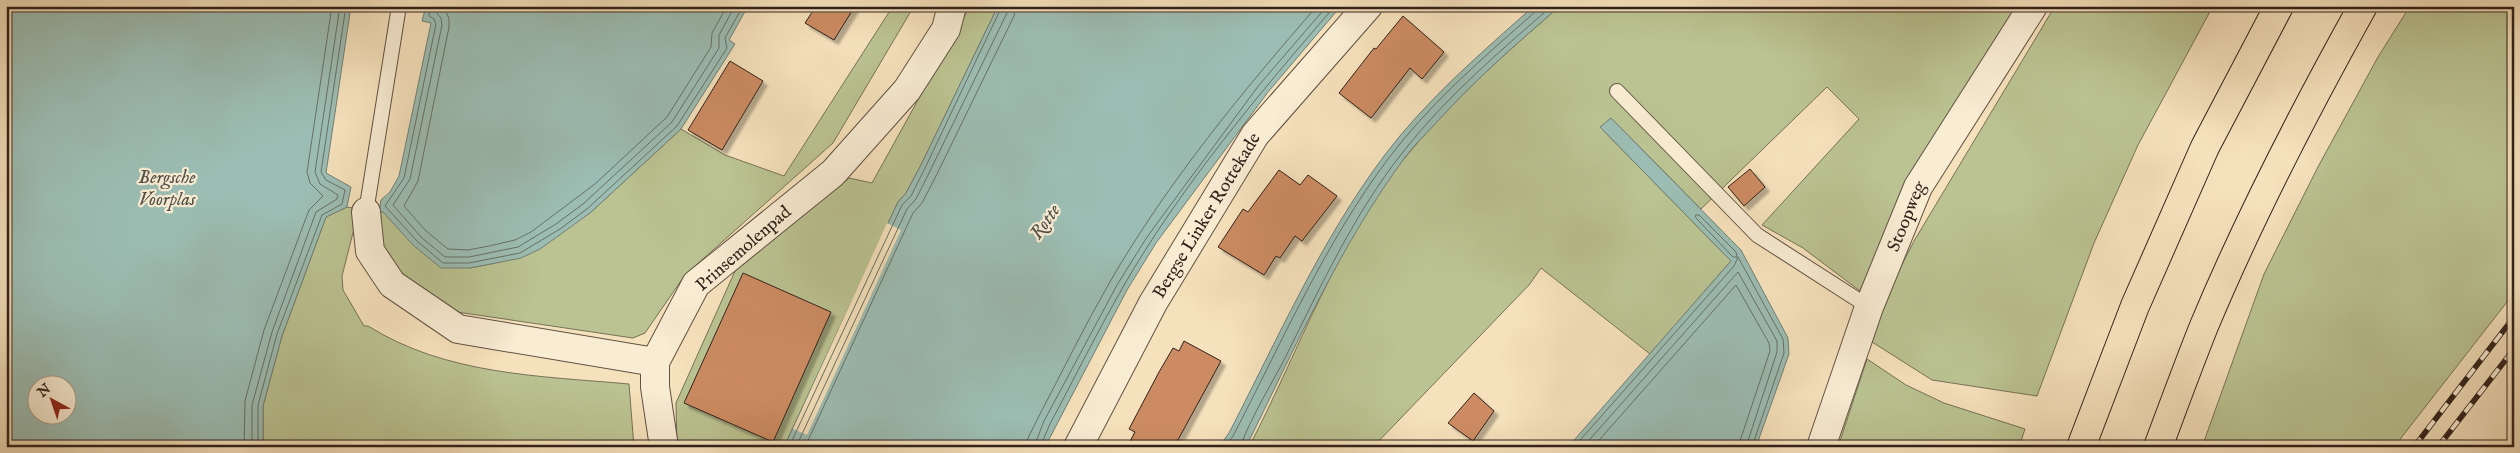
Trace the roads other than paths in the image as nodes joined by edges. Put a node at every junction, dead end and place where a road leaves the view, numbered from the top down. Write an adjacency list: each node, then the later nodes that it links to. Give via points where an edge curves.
1 (399, 6): 8 (lane)
2 (952, 6): 10 (street, Prinsemolenpad, via 946,29 907,90 832,173 696,284)
3 (1368, 6): 12 (street, Bergse Linker Rottekade, via 1255,136 1153,303)
4 (2032, 6): 9 (street, Stoopweg, via 1918,187)
5 (2279, 6): 14 (highway, via 2205,147 2135,306)
6 (2363, 6): 15 (highway, via 2314,93 2204,326)
7 (1617, 91): 9 (lane, via 1757,235)
8 (367, 201): 10 (street, via 370,251 392,284 458,329)
9 (1869, 307): 13 (street, Stoopweg)
10 (654, 362): 11 (street)
11 (664, 447)
12 (1078, 447)
13 (1821, 447)
14 (2081, 447)
15 (2158, 447)

